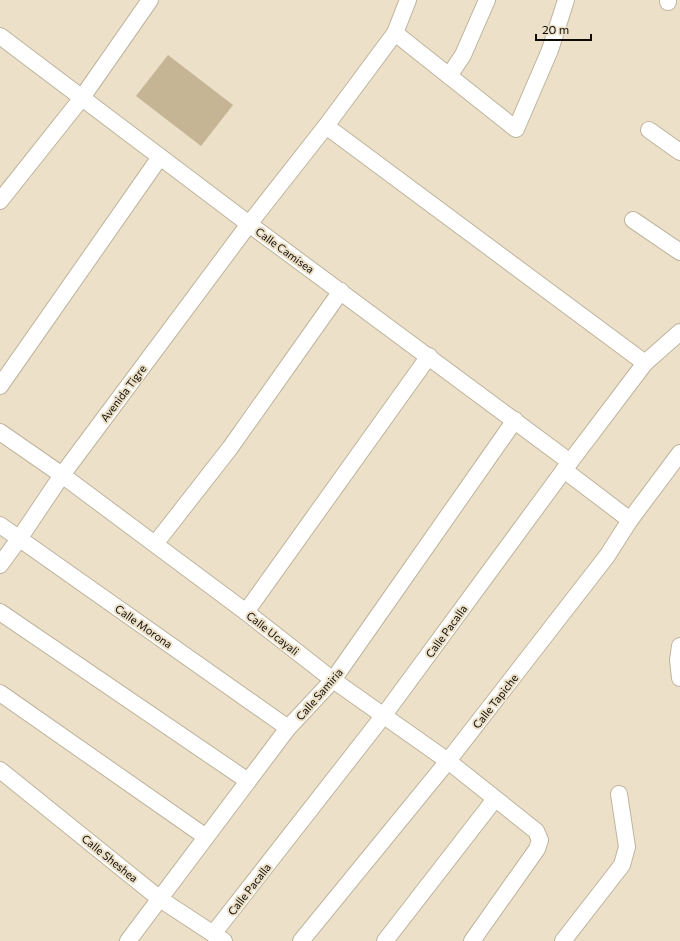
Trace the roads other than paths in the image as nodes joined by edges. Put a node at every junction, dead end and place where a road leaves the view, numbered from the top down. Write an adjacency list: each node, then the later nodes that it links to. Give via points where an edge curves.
1 (150, 0): 8 (street)
2 (408, 0): 5 (street, Avenida Tigre)
3 (487, 0): 7 (street, via 463,55)
4 (566, 0): 7 (street, via 550,50 516,129)
5 (395, 33): 7 (street); 9 (street, Avenida Tigre)
6 (0, 36): 8 (street, Calle Camisea)
7 (449, 76)
8 (81, 98): 12 (street, Calle Camisea); 13 (street)
9 (326, 126): 15 (street, Avenida Tigre); 20 (street)
10 (649, 130): 11 (street)
11 (680, 152)
12 (160, 156): 15 (street, Calle Camisea); 21 (street)
13 (0, 201)
14 (633, 220): 16 (street)
15 (249, 224): 17 (street, Calle Camisea); 26 (street, Avenida Tigre)
16 (680, 252)
17 (341, 291): 19 (street, Calle Camisea); 30 (street, via 230,448)
18 (680, 332): 20 (street, Calle Pacalla)
19 (429, 356): 22 (street, Calle Camisea); 33 (street)
20 (645, 363): 25 (street, Calle Pacalla)
21 (0, 386)
22 (514, 420): 25 (street, Calle Camisea); 36 (street, Calle Samiria)
23 (0, 432): 26 (street, Calle Ucayali)
24 (680, 453): 27 (street, Calle Tapiche)
25 (567, 466): 27 (street, Calle Camisea); 38 (street, Calle Pacalla)
26 (62, 475): 29 (street, Avenida Tigre); 30 (street, Calle Ucayali)
27 (630, 520): 40 (street, Calle Tapiche, via 607,556)
28 (0, 525): 29 (street, Calle Morona)
29 (19, 539): 31 (street, Avenida Tigre); 39 (street, Calle Morona)
30 (155, 544): 33 (street, Calle Ucayali)
31 (0, 565)
32 (0, 612): 42 (street)
33 (246, 612): 36 (street, Calle Ucayali)
34 (680, 646): 35 (street)
35 (680, 678)
36 (333, 680): 38 (street, Calle Ucayali); 39 (street, Calle Samiria)
37 (0, 693): 45 (street)
38 (384, 715): 40 (street, Calle Ucayali); 47 (street, Calle Pacalla)
39 (288, 728): 42 (street, Calle Samiria)
40 (448, 761): 44 (street, Calle Ucayali); 49 (street, Calle Tapiche)
41 (0, 770): 46 (street, Calle Sheshea)
42 (248, 781): 45 (street, Calle Samiria)
43 (619, 794): 52 (street, via 628,847 622,865)
44 (495, 799): 50 (street); 51 (street, Calle Ucayali, via 536,830 540,840 538,849)
45 (206, 837): 46 (street, Calle Samiria)
46 (160, 899): 47 (street, Calle Sheshea); 48 (street, Calle Samiria)
47 (219, 937)
48 (128, 941)
49 (301, 941)
50 (385, 941)
51 (472, 941)
52 (563, 941)

